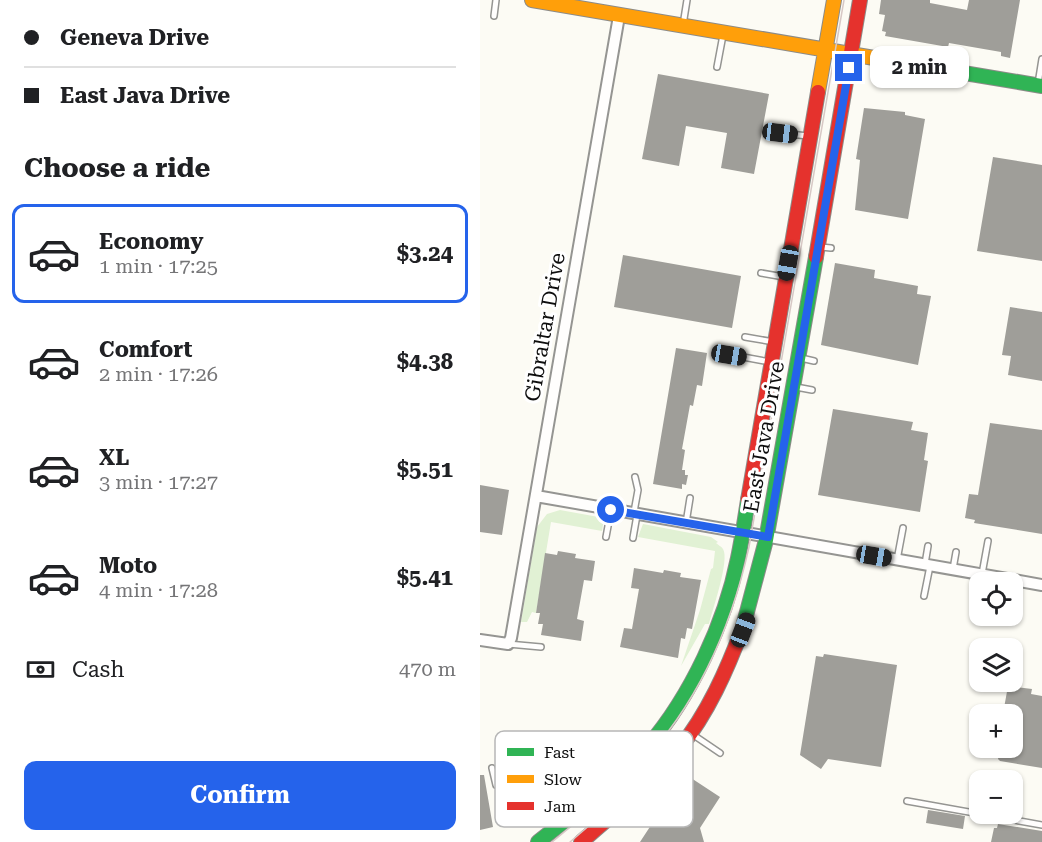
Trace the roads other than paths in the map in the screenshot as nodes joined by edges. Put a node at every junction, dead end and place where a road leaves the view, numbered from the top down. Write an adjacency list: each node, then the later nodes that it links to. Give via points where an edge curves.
1 (496, 0): 7 (lane)
2 (532, 0): 6 (main road)
3 (687, 0): 9 (lane)
4 (834, 0): 11 (main road, East Java Drive)
5 (861, 0): 12 (main road, East Java Drive)
6 (559, 2): 8 (main road)
7 (494, 16)
8 (619, 16): 9 (main road); 29 (street, Gibraltar Drive)
9 (682, 27): 10 (main road)
10 (723, 34): 11 (main road); 14 (lane)
11 (825, 51): 12 (main road); 17 (main road, East Java Drive)
12 (851, 54): 15 (main road); 23 (main road, East Java Drive, via 825,248)
13 (1042, 59): 15 (lane)
14 (717, 67)
15 (1040, 86)
16 (780, 133): 17 (lane)
17 (810, 137): 19 (main road, East Java Drive)
18 (761, 273): 19 (lane)
19 (786, 277): 21 (main road, East Java Drive)
20 (745, 337): 21 (lane)
21 (775, 342): 25 (main road, East Java Drive)
22 (716, 352): 25 (lane)
23 (799, 358): 24 (lane); 26 (main road, East Java Drive)
24 (814, 361)
25 (771, 362): 35 (main road, East Java Drive)
26 (794, 387): 27 (lane); 37 (main road, East Java Drive)
27 (812, 390)
28 (635, 477): 32 (lane)
29 (536, 496): 31 (street); 51 (street, Gibraltar Drive)
30 (690, 498): 33 (lane)
31 (611, 510): 32 (street); 36 (lane)
32 (635, 514): 33 (street); 38 (lane)
33 (686, 523): 35 (street)
34 (903, 528): 42 (lane)
35 (743, 533): 37 (street); 53 (main road, East Java Drive, via 716,631 692,682)
36 (606, 537)
37 (768, 537): 42 (street); 54 (main road, East Java Drive, via 751,609 735,650)
38 (633, 538)
39 (988, 541): 46 (lane)
40 (928, 546): 43 (lane)
41 (956, 552): 44 (lane)
42 (897, 560): 43 (street)
43 (927, 565): 44 (street); 49 (lane)
44 (953, 569): 45 (street)
45 (970, 572)
46 (982, 572)
47 (1023, 582): 48 (street)
48 (1042, 585)
49 (924, 596)
50 (480, 640): 51 (street)
51 (508, 644): 52 (lane)
52 (541, 647)
53 (658, 731)
54 (692, 731)
55 (693, 734): 56 (lane)
56 (720, 753)
57 (492, 768): 58 (lane)
58 (495, 781)
59 (907, 801): 60 (lane)
60 (1042, 825)
61 (557, 827): 63 (main road, East Java Drive)
62 (598, 827): 64 (main road, East Java Drive)
63 (538, 842)
64 (581, 842)

